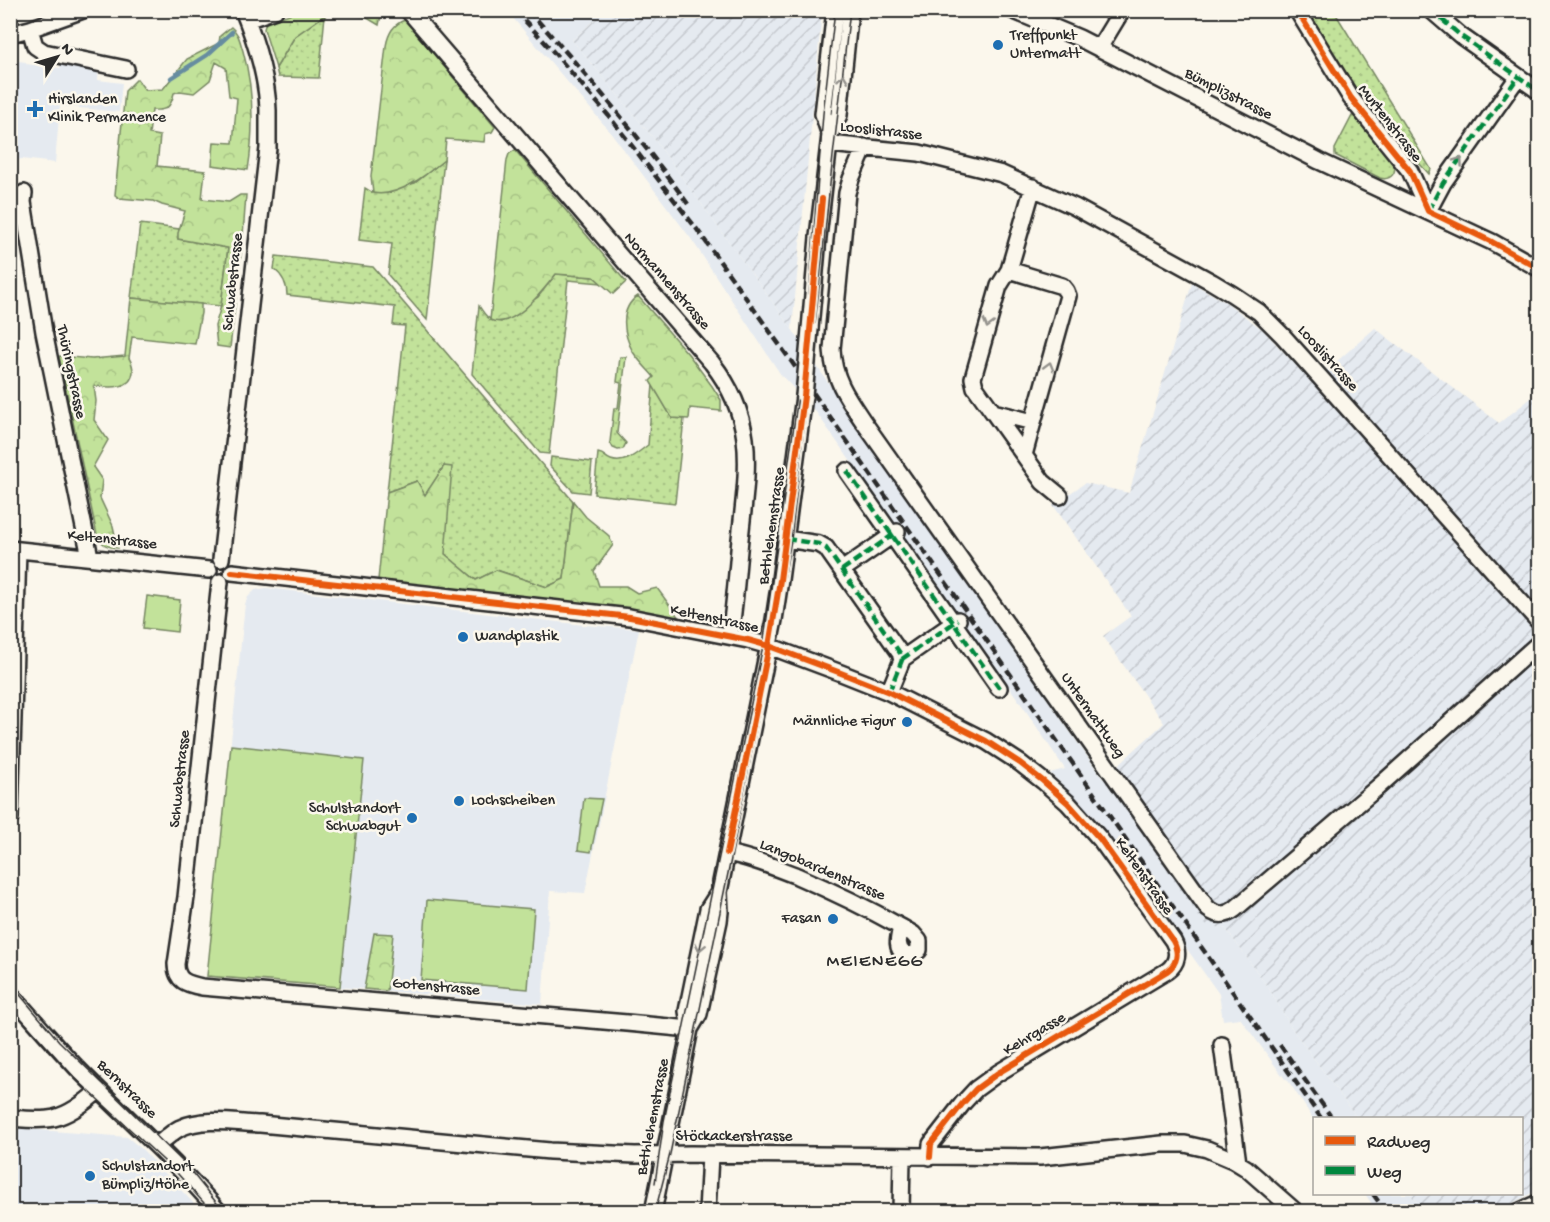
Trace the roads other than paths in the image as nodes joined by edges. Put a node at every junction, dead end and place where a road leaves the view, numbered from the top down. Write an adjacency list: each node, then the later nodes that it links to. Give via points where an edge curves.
1 (83, 10): 11 (street)
2 (275, 10): 10 (street)
3 (408, 10): 39 (street, Normannenstrasse, via 730,388 741,416 747,454)
4 (835, 10): 17 (street, Bethlehemstrasse, via 823,114)
5 (850, 10): 17 (street, Bethlehemstrasse, one-way to 5, via 838,116)
6 (1012, 10): 13 (street, Bümplizstrasse)
7 (1122, 10): 13 (street)
8 (1297, 10): 21 (street, Murtenstrasse, via 1351,98 1410,171)
9 (1431, 10): 15 (street)
10 (245, 15): 33 (street, Schwabstrasse, via 264,78 268,148)
11 (30, 29): 12 (street); 14 (street, via 35,46 44,52)
12 (10, 34)
13 (1099, 48): 21 (street, Bümplizstrasse, via 1318,161)
14 (126, 69)
15 (1518, 77): 16 (street); 21 (street, one-way to 15, via 1443,183)
16 (1539, 92)
17 (829, 139): 18 (street, Looslistrasse); 30 (street, Bethlehemstrasse, bridge)
18 (865, 147): 19 (street, Looslistrasse, via 938,157 1002,174); 40 (street, Untermattweg, via 847,193 842,232 832,349 841,388 1208,909 1222,915 1235,909)
19 (1033, 187): 23 (street); 38 (street, Looslistrasse, via 1201,275 1259,312)
20 (24, 193): 32 (street, Thüringstrasse, via 42,322)
21 (1428, 211): 22 (street)
22 (1539, 269)
23 (1009, 270): 24 (street, one-way to 24, via 999,286 973,378); 25 (street, one-way to 23, via 1068,296 1059,285)
24 (993, 412): 25 (street); 26 (street)
25 (1033, 422): 26 (street)
26 (1024, 456): 28 (street)
27 (847, 471): 29 (street)
28 (1059, 496)
29 (894, 534): 35 (street); 37 (street)
30 (786, 539): 35 (street, Bethlehemstrasse, via 823,546); 41 (street, Bethlehemstrasse)
31 (14, 549): 32 (street, Keltenstrasse); 45 (street)
32 (90, 557): 34 (street, Keltenstrasse)
33 (221, 559): 34 (street, via 212,563); 36 (street, via 230,563)
34 (209, 570): 36 (street, via 217,582)
35 (842, 570): 42 (street, Bethlehemstrasse)
36 (226, 577): 39 (street, Keltenstrasse, via 630,616); 49 (street, Schwabstrasse, via 176,964)
37 (956, 622): 42 (street); 43 (street)
38 (1539, 623)
39 (729, 635): 41 (street, Keltenstrasse)
40 (1539, 642)
41 (769, 646): 44 (street, Keltenstrasse); 46 (street, Bethlehemstrasse)
42 (902, 659): 44 (street)
43 (999, 688)
44 (890, 692): 48 (street, Keltenstrasse, via 986,741 1055,791 1109,851 1173,941)
45 (10, 818)
46 (727, 853): 47 (street, Langobardenstrasse, via 816,884); 51 (street, Bethlehemstrasse, via 718,892 720,912 699,1014)
47 (901, 927)
48 (1177, 957): 59 (street, Kehrgasse, via 1167,971 976,1089 931,1144)
49 (180, 979): 51 (street, Gotenstrasse, via 202,987)
50 (10, 993): 53 (street, Bernstrasse)
51 (690, 1029): 56 (street, Bethlehemstrasse)
52 (1222, 1045): 60 (street)
53 (99, 1090): 54 (street, via 55,1118); 55 (street, Bernstrasse)
54 (10, 1118)
55 (158, 1145): 56 (street, Stöckackerstrasse, via 184,1127 216,1122 550,1151); 62 (street, Bernstrasse)
56 (665, 1155): 57 (street, Stöckackerstrasse); 63 (street, Bethlehemstrasse)
57 (710, 1155): 58 (street, Stöckackerstrasse); 64 (street)
58 (903, 1156): 59 (street, Stöckackerstrasse); 65 (street)
59 (930, 1157): 60 (street, Stöckackerstrasse, via 1040,1157 1171,1144 1200,1146)
60 (1238, 1163): 66 (street, Stöckackerstrasse)
61 (1539, 1202): 67 (street)
62 (219, 1212)
63 (653, 1212)
64 (707, 1212)
65 (901, 1212)
66 (1296, 1212)
67 (1518, 1212)

